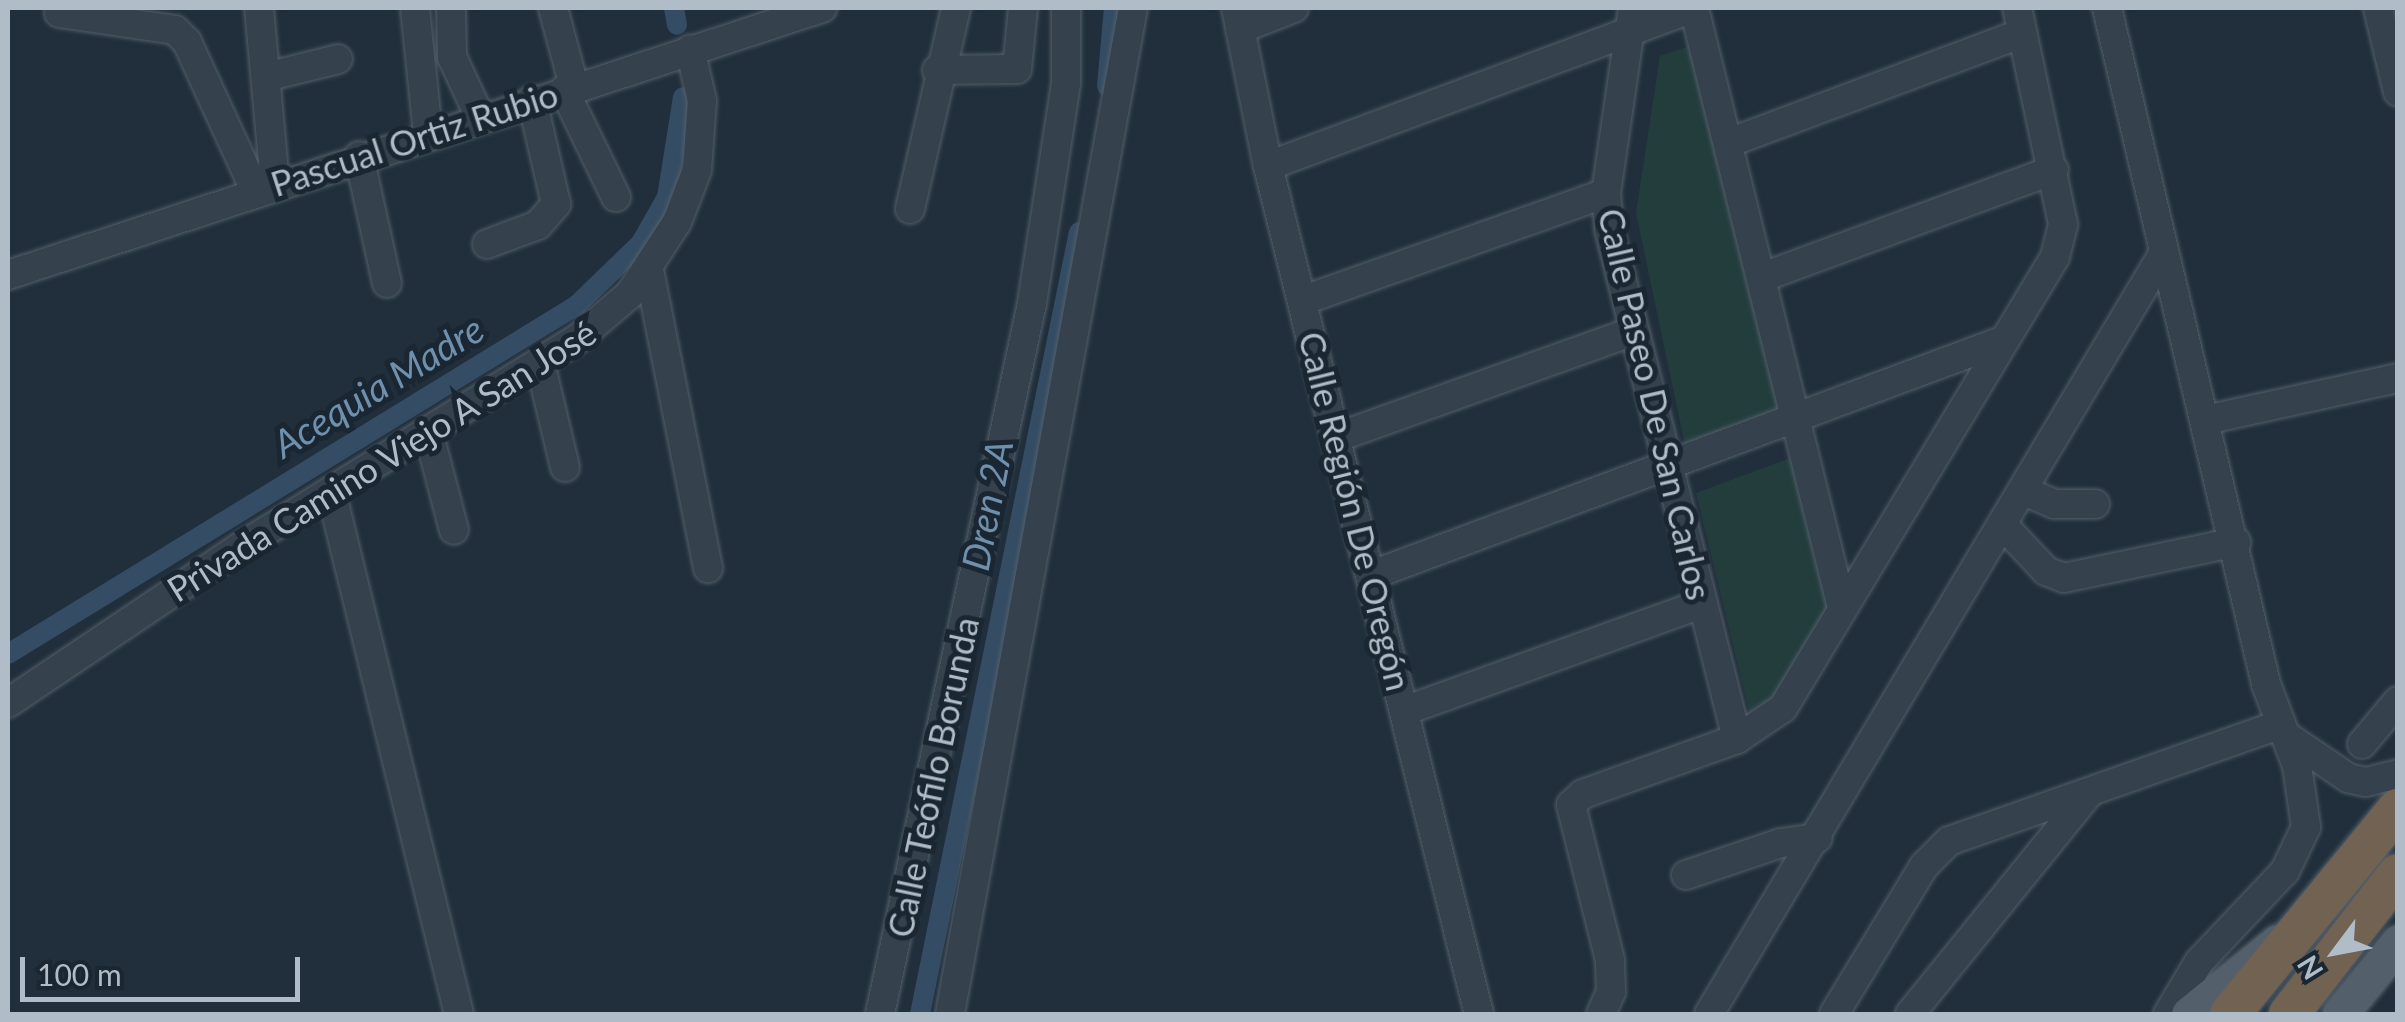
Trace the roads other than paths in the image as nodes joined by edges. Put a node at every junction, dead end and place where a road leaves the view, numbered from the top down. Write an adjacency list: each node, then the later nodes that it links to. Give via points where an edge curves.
1 (259, 8): 21 (street)
2 (416, 8): 26 (street)
3 (451, 8): 25 (street, via 452,57)
4 (553, 8): 22 (street)
5 (956, 8): 20 (street)
6 (1024, 8): 20 (street, via 1023,61 1017,68)
7 (1066, 8): 78 (street, Calle Teófilo Borunda, via 1066,83 1032,304)
8 (1133, 8): 79 (street, Calle Teófilo Borunda)
9 (1294, 8): 15 (street)
10 (1693, 8): 16 (street); 27 (street)
11 (2107, 8): 36 (street)
12 (2378, 8): 23 (street)
13 (806, 10): 18 (street, Pascual Ortiz Rubio)
14 (59, 13): 31 (street, via 175,30)
15 (1238, 18): 29 (street, Calle Región De Oregón)
16 (1633, 18): 29 (street); 32 (street, Calle Paseo De San Carlos)
17 (2019, 20): 27 (street); 30 (street)
18 (690, 49): 22 (street, Pascual Ortiz Rubio); 37 (street, Privada Camino Viejo A San José, via 702,101 697,170)
19 (338, 59): 21 (street)
20 (937, 70): 34 (street)
21 (266, 77): 31 (street)
22 (569, 88): 24 (street, Pascual Ortiz Rubio); 33 (street)
23 (2398, 92)
24 (532, 100): 25 (street, Pascual Ortiz Rubio); 35 (street, via 556,204 538,225)
25 (480, 116): 26 (street, Pascual Ortiz Rubio)
26 (428, 134): 28 (street, Pascual Ortiz Rubio)
27 (1731, 142): 39 (street)
28 (359, 156): 31 (street, Pascual Ortiz Rubio); 40 (street)
29 (1268, 166): 41 (street, Calle Región De Oregón)
30 (2054, 170): 39 (street); 43 (street, via 2062,239)
31 (265, 186): 38 (street, Pascual Ortiz Rubio)
32 (1606, 193): 41 (street); 42 (street, Calle Paseo De San Carlos)
33 (616, 198)
34 (910, 208)
35 (487, 244)
36 (2162, 256): 47 (street); 52 (street)
37 (649, 270): 44 (street, Privada Camino Viejo A San José, via 606,316); 58 (street)
38 (8, 275)
39 (1763, 277): 46 (street)
40 (387, 283)
41 (1304, 300): 49 (street, Calle Región De Oregón)
42 (1632, 332): 49 (street); 50 (street, Calle Paseo De San Carlos)
43 (2002, 341): 46 (street); 61 (street)
44 (540, 362): 48 (street, Privada Camino Viejo A San José); 51 (street)
45 (2398, 378): 47 (street)
46 (1794, 416): 50 (street); 61 (street)
47 (2204, 420): 57 (street)
48 (428, 431): 53 (street, Privada Camino Viejo A San José); 56 (street)
49 (1338, 437): 59 (street, Calle Región De Oregón)
50 (1666, 463): 59 (street); 60 (street, Calle Paseo De San Carlos)
51 (564, 466)
52 (2024, 490): 54 (street, via 2054,504); 55 (street)
53 (330, 491): 63 (street, Privada Camino Viejo A San José); 77 (street)
54 (2095, 504)
55 (2003, 526): 57 (street, via 2046,571 2064,578); 71 (street)
56 (454, 530)
57 (2236, 542): 65 (street, via 2266,684)
58 (708, 568)
59 (1372, 575): 64 (street, Calle Región De Oregón)
60 (1702, 604): 64 (street); 66 (street, Calle Paseo De San Carlos)
61 (1842, 608): 66 (street, via 1783,708)
62 (2398, 701): 67 (street)
63 (8, 703)
64 (1404, 710): 80 (street, Calle Región De Oregón)
65 (2284, 731): 68 (street, via 2348,778 2366,782); 69 (street); 85 (street, via 2305,806 2298,852 2199,962)
66 (1738, 738): 81 (street, via 1583,794 1572,805 1610,960 1611,992)
67 (2362, 744)
68 (2398, 774)
69 (2088, 794): 83 (street, via 1969,830 1936,850); 84 (street)
70 (2398, 809): 74 (highway)
71 (1818, 838): 73 (street, via 1781,843); 82 (street)
72 (2398, 874): 76 (highway)
73 (1686, 876)
74 (2303, 923): 86 (main road); 87 (highway)
75 (2398, 943): 90 (main road)
76 (2330, 962): 88 (highway); 89 (highway)
77 (460, 1014)
78 (880, 1014)
79 (950, 1014)
80 (1479, 1014)
81 (1602, 1014)
82 (1710, 1014)
83 (1834, 1014)
84 (1910, 1014)
85 (2168, 1014)
86 (2189, 1014)
87 (2230, 1014)
88 (2289, 1014)
89 (2309, 1014)
90 (2340, 1014)

